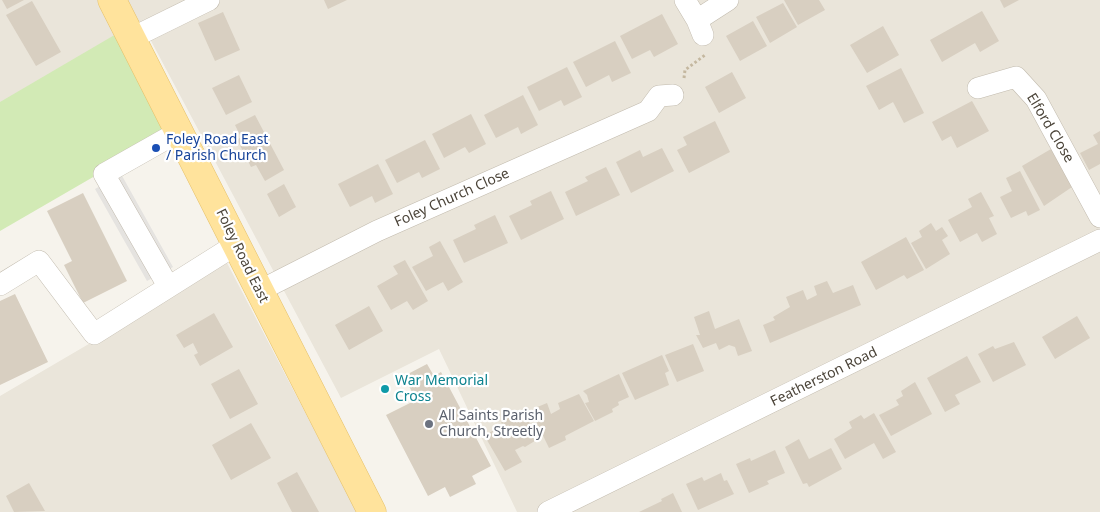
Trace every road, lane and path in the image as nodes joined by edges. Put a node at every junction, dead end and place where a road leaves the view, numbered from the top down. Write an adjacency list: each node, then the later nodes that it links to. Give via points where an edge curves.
1 (112, 0): 6 (main road, Foley Road East)
2 (209, 0): 6 (street)
3 (685, 0): 5 (street)
4 (728, 0): 5 (street)
5 (700, 27): 8 (path, via 705,56 685,70 684,82)
6 (132, 38): 9 (main road, Foley Road East)
7 (978, 88): 10 (street, Elford Close, via 1016,77 1036,99)
8 (673, 95): 15 (street, Foley Church Close, via 659,96 654,117 377,231)
9 (180, 131): 12 (main road, Foley Road East); 14 (street, via 104,174)
10 (1100, 217)
11 (1100, 240): 17 (street, Featherston Road)
12 (237, 244): 14 (street); 15 (main road, Foley Road East)
13 (0, 285): 14 (street, via 39,261 94,334)
14 (168, 286)
15 (259, 291): 16 (main road, Foley Road East)
16 (372, 512)
17 (548, 512)

